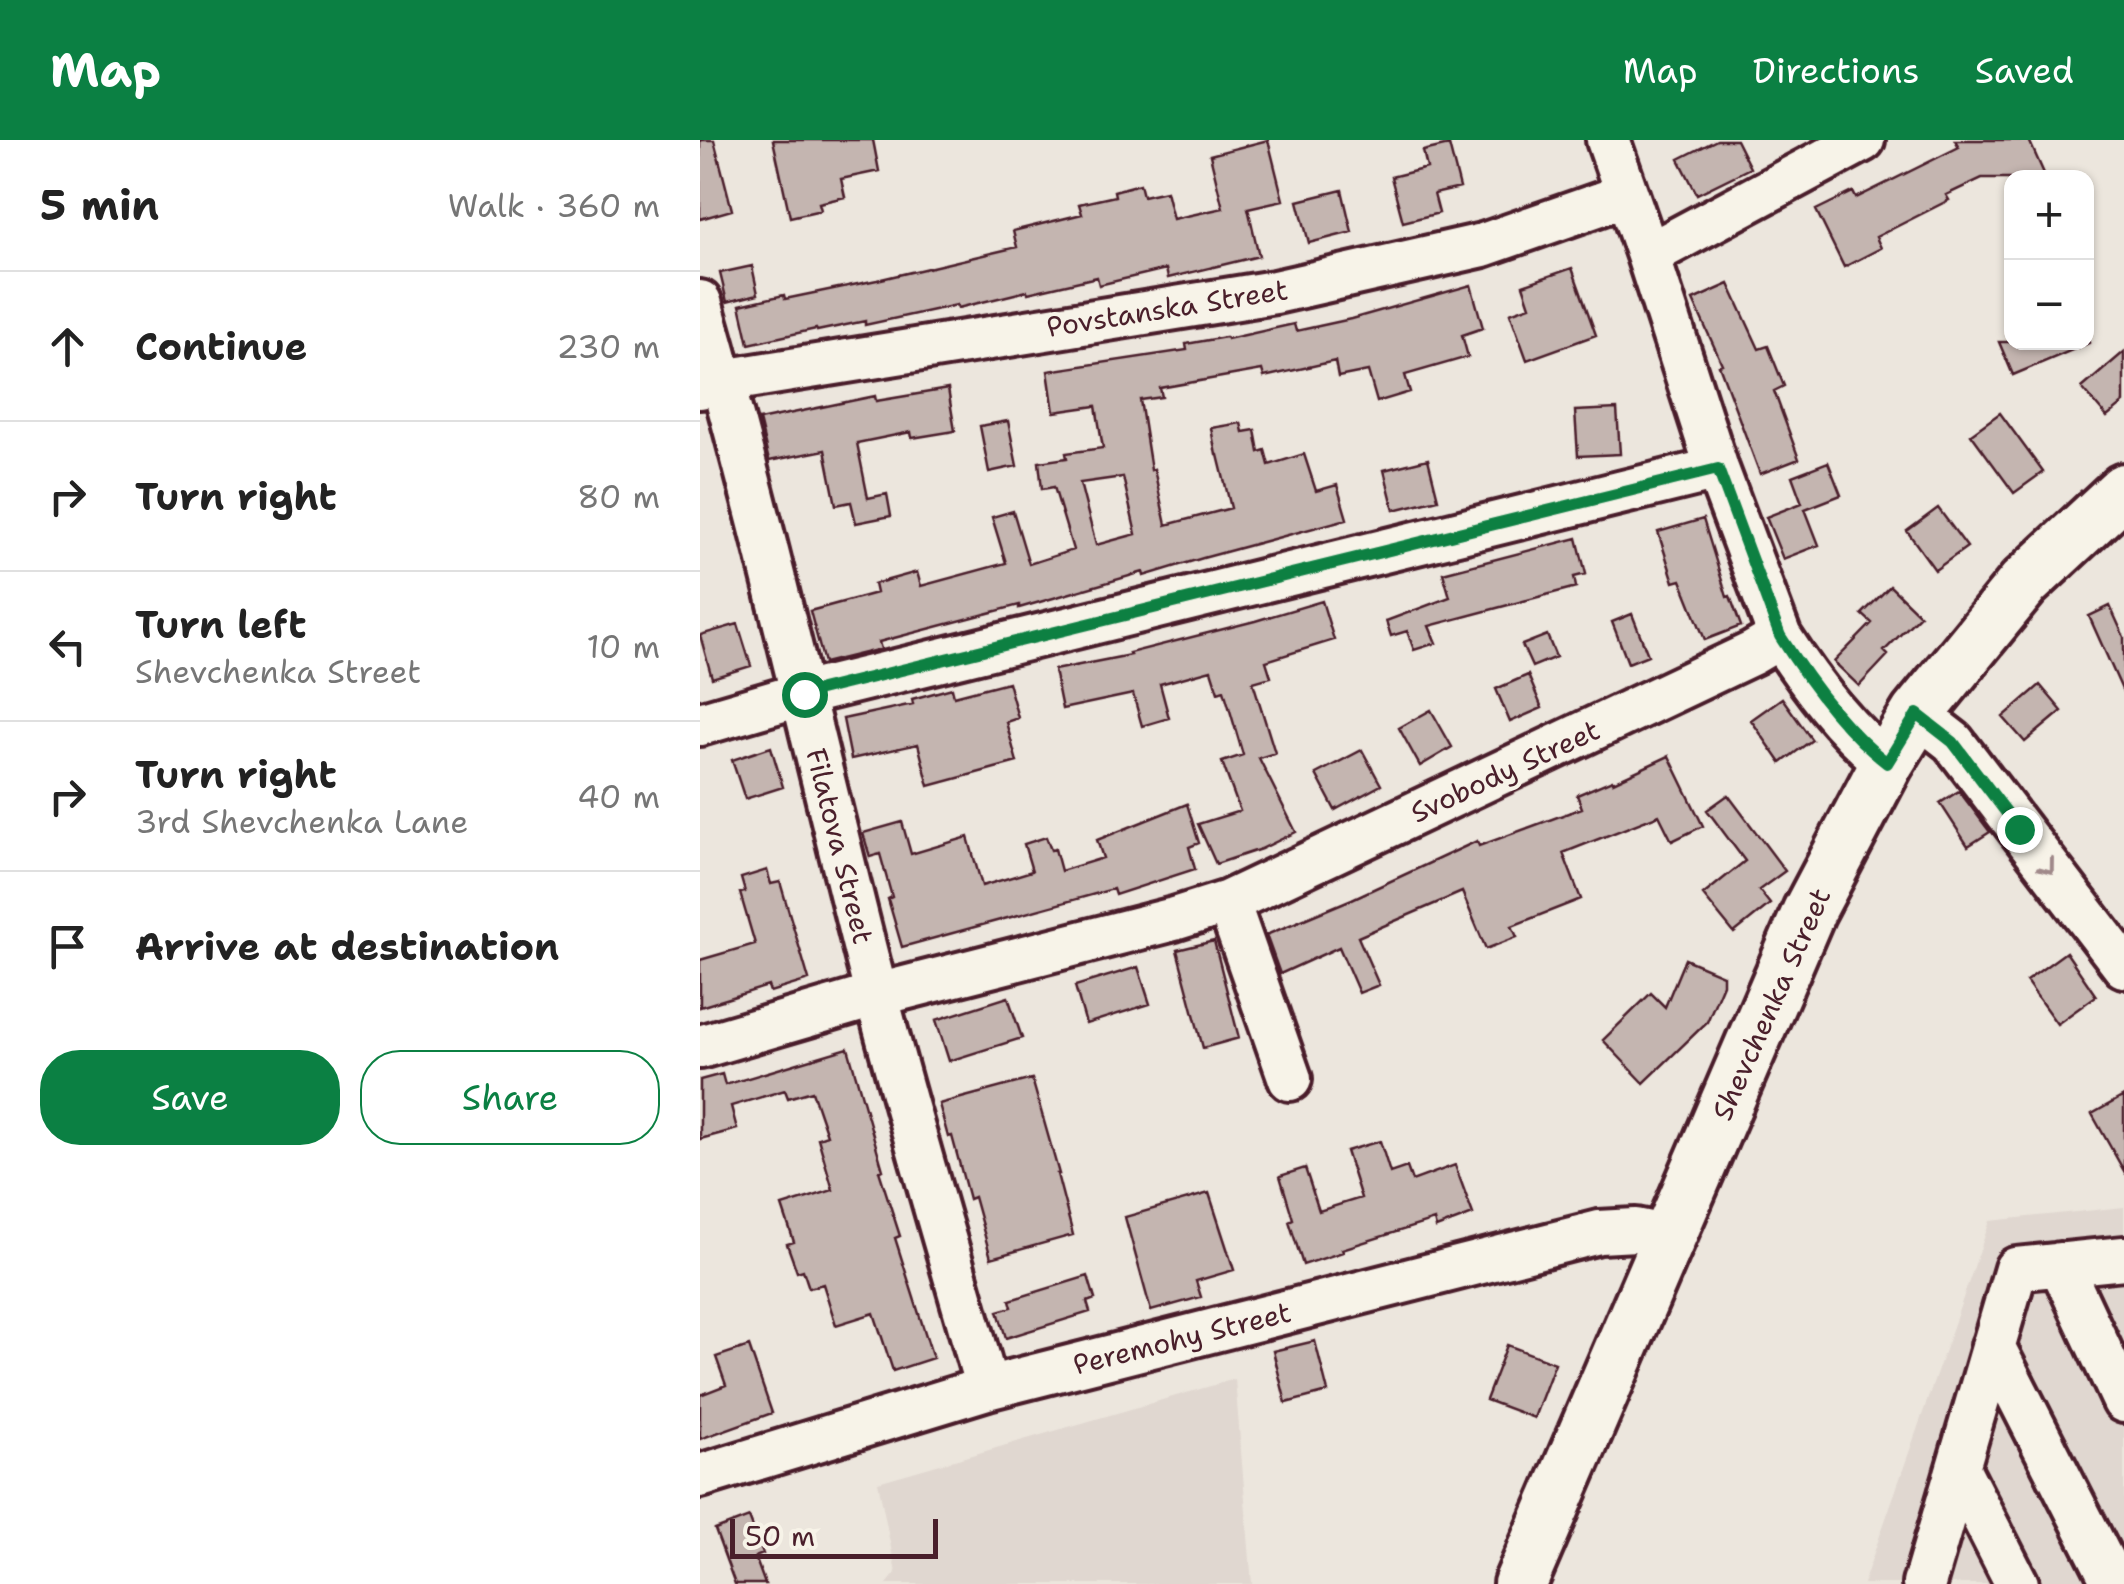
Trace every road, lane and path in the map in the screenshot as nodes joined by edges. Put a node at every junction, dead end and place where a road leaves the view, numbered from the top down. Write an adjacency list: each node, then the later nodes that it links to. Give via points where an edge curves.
1 (1608, 140): 3 (street)
2 (1863, 140): 4 (street)
3 (1626, 195): 4 (street); 6 (street, Povstanska Street, via 1484,245 1274,292)
4 (1648, 255): 7 (street)
5 (700, 302): 6 (street, Filatova Street)
6 (711, 384): 10 (street, Filatova Street)
7 (1718, 469): 9 (street); 10 (street)
8 (2124, 490): 11 (main road, Shevchenka Street, via 2024,583)
9 (1780, 636): 13 (street, via 1852,733); 14 (street, Svobody Street)
10 (804, 694): 12 (street); 16 (street, Filatova Street)
11 (1917, 714): 13 (main road, Shevchenka Street); 15 (street, one-way to 15, via 1953,742)
12 (700, 724)
13 (1887, 763): 19 (main road, Shevchenka Street, via 1809,911)
14 (1228, 902): 16 (street, Svobody Street); 18 (street)
15 (2124, 966)
16 (876, 995): 17 (street, Svobody Street); 23 (street, Filatova Street)
17 (700, 1047)
18 (1290, 1080)
19 (1670, 1237): 23 (street, Peremohy Street, via 1599,1232); 28 (main road, Shevchenka Street)
20 (2124, 1258): 21 (street)
21 (2060, 1264): 22 (street, via 2016,1269); 24 (street)
22 (1993, 1346): 25 (street); 27 (street)
23 (988, 1388): 26 (street, Peremohy Street)
24 (2124, 1402)
25 (1958, 1468): 29 (street); 30 (street)
26 (700, 1476)
27 (2108, 1575)
28 (1520, 1584)
29 (1924, 1584)
30 (2017, 1584)

